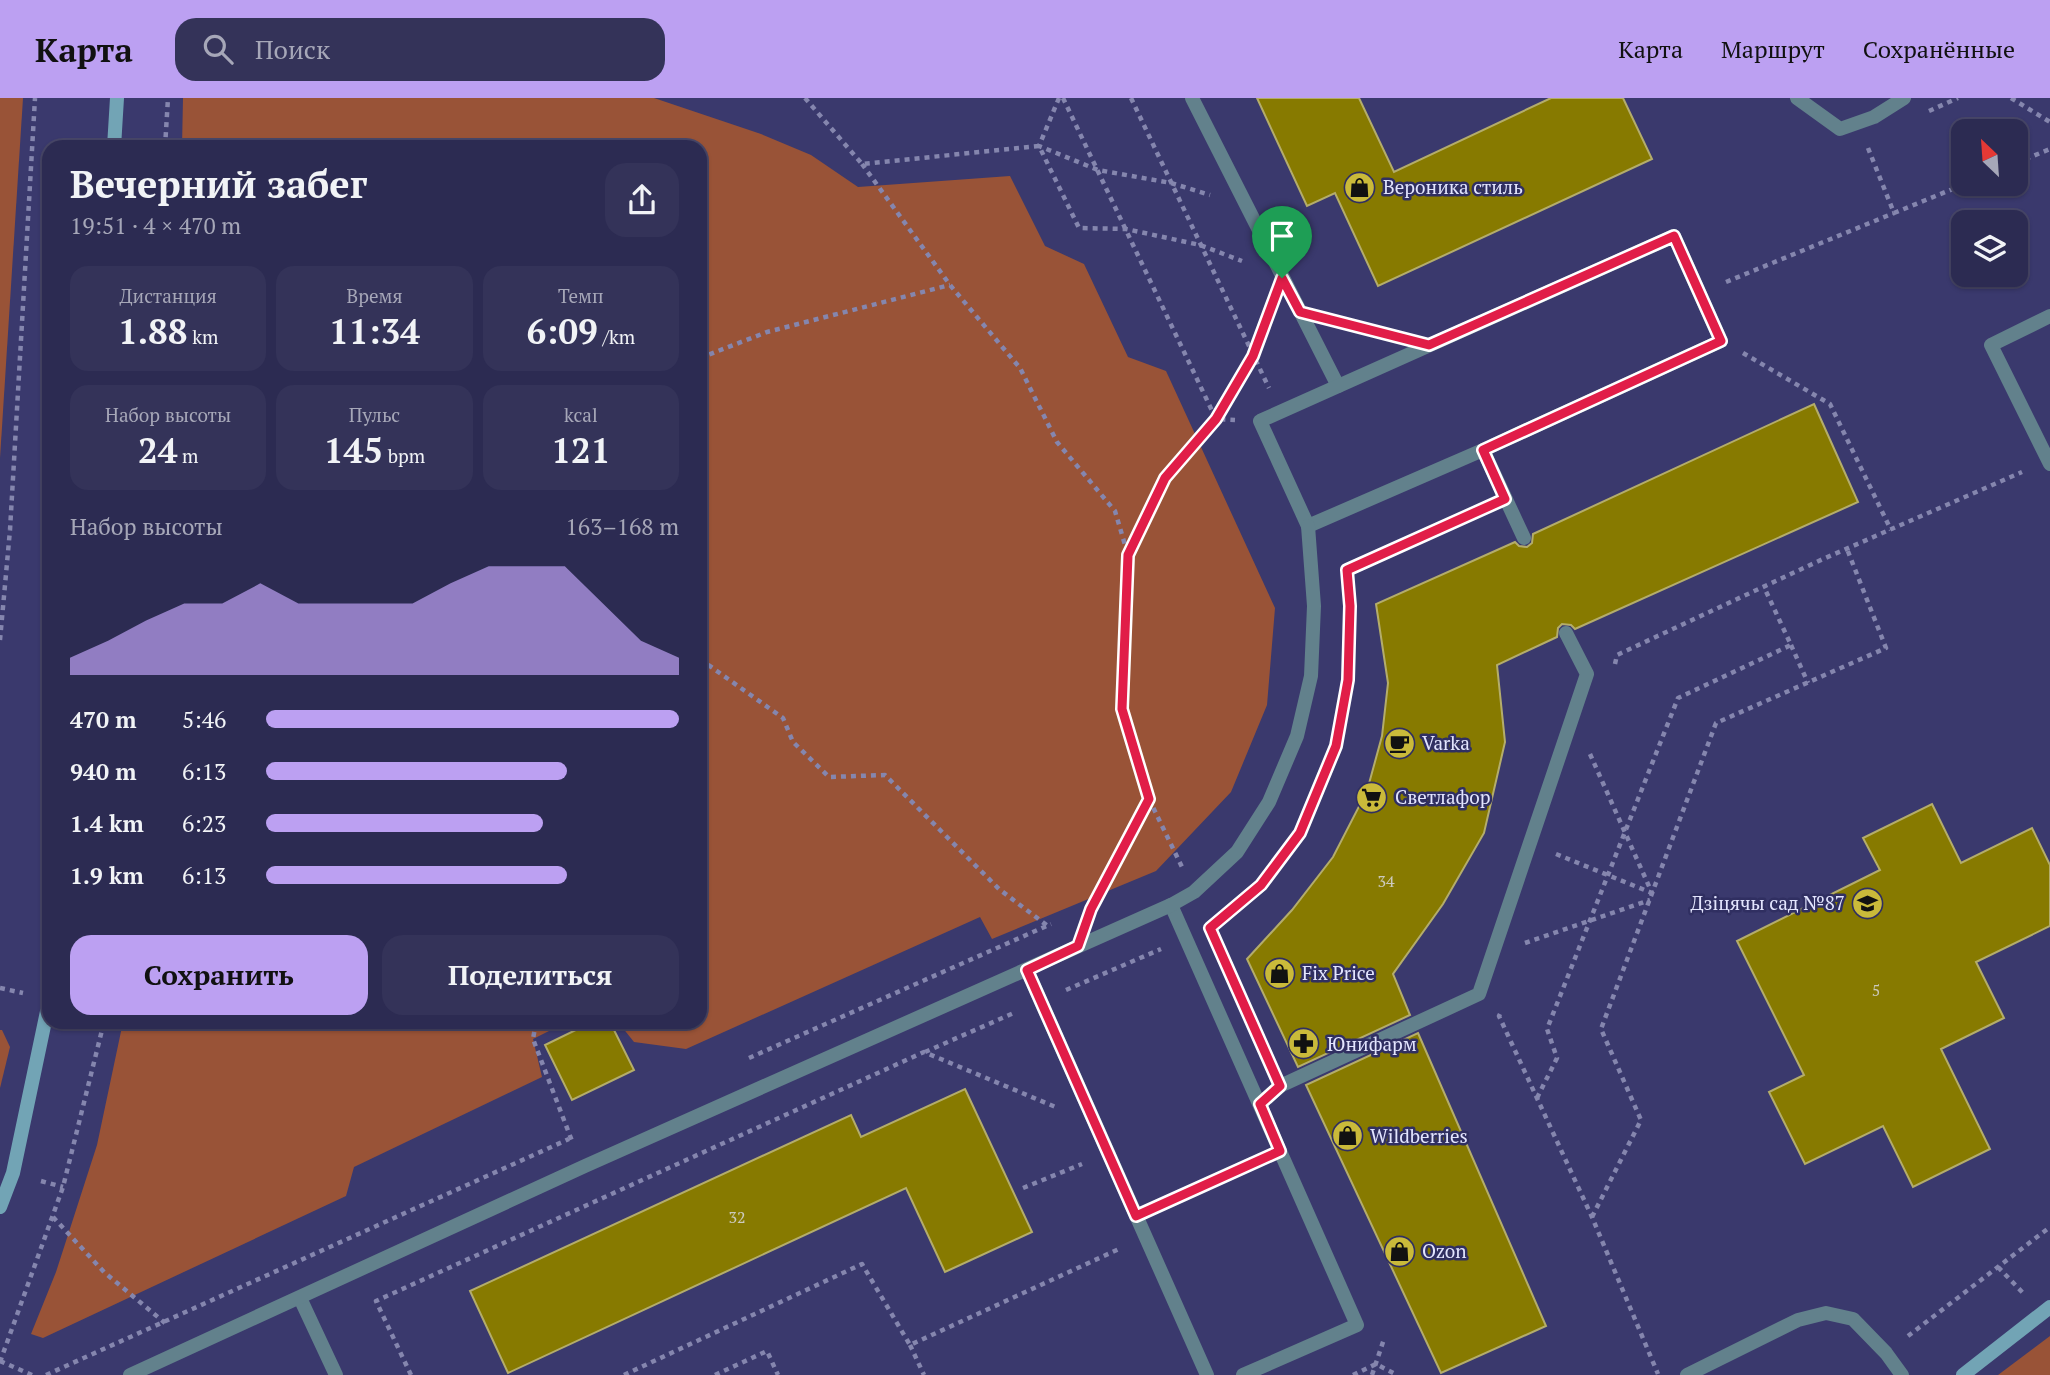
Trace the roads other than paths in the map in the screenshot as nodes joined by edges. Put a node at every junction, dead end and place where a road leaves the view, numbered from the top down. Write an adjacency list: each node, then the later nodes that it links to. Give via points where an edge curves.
1 (117, 98): 5 (street)
2 (1192, 98): 7 (lane)
3 (1797, 98): 4 (lane, via 1840,130 1874,117)
4 (1904, 98)
5 (114, 140)
6 (2050, 316): 9 (lane, via 1992,345)
7 (1338, 386): 8 (lane, via 1674,236 1721,341); 10 (lane, via 1260,421)
8 (1483, 450): 10 (lane); 11 (lane)
9 (2049, 462)
10 (1308, 526): 13 (lane, via 1314,606 1311,676 1297,736 1269,802 1237,852 1194,892)
11 (1524, 538)
12 (1566, 633): 16 (lane, via 1587,674 1479,994 1280,1086)
13 (1171, 905): 14 (lane); 16 (lane)
14 (1027, 970): 18 (lane); 22 (lane)
15 (43, 1029): 17 (street, via 13,1173)
16 (1260, 1104): 23 (lane, via 1357,1325)
17 (0, 1208)
18 (300, 1298): 20 (lane); 21 (lane)
19 (2050, 1307): 26 (street)
20 (130, 1375)
21 (336, 1375)
22 (1207, 1375)
23 (1242, 1375)
24 (1687, 1375): 25 (lane, via 1798,1320 1826,1313 1853,1319)
25 (1902, 1375)
26 (1963, 1375)

